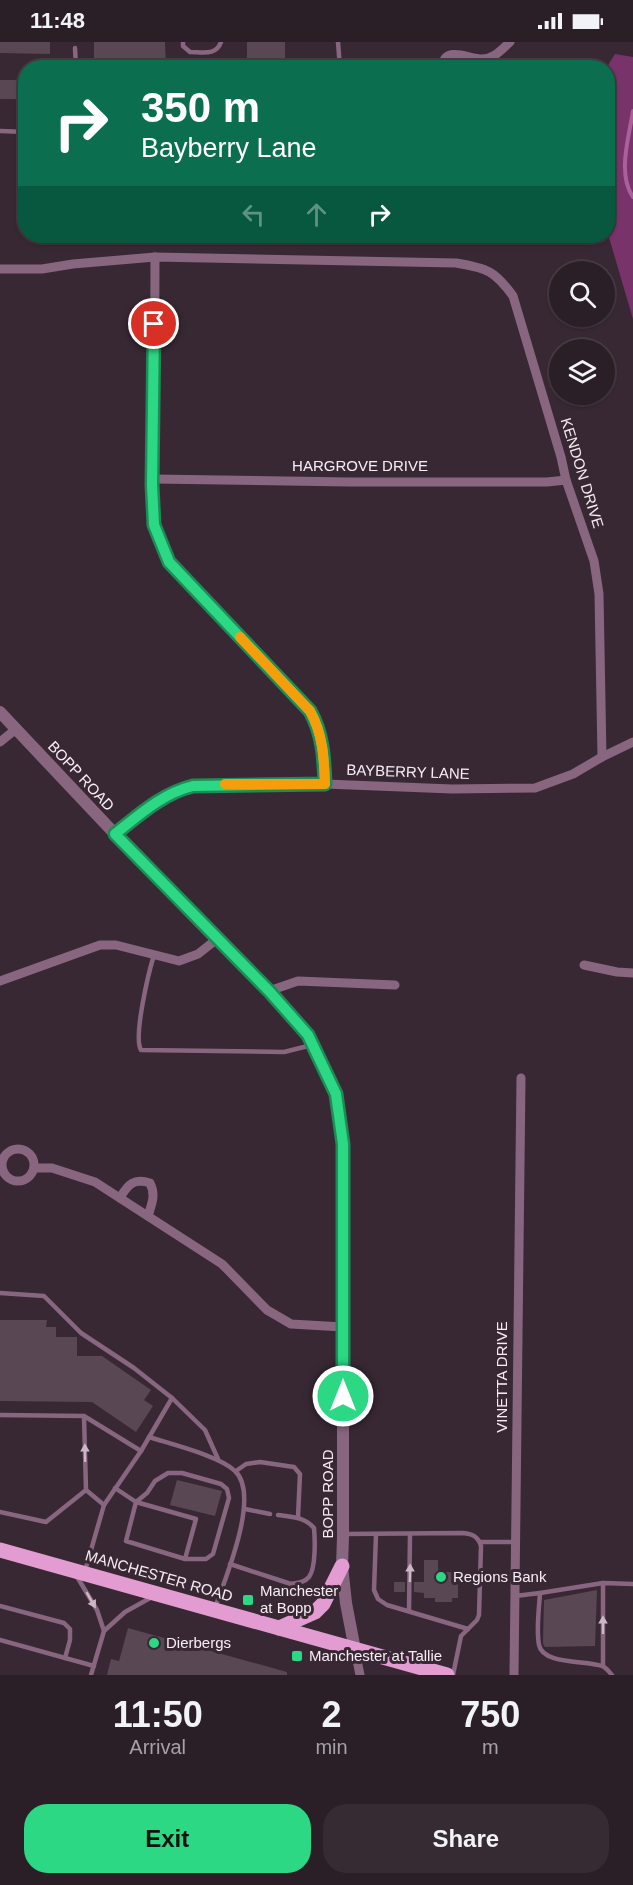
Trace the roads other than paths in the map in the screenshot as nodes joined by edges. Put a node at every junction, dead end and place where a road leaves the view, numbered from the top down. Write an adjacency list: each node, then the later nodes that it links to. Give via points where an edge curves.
1 (183, 42): 2 (lane, via 190,52 213,52)
2 (221, 42)
3 (338, 42): 7 (lane)
4 (510, 42): 10 (street)
5 (75, 48): 6 (lane)
6 (76, 60)
7 (339, 60)
8 (444, 60): 9 (street, via 454,53)
9 (472, 60)
10 (486, 60)
11 (0, 132): 12 (lane)
12 (18, 132)
13 (155, 257): 14 (street, KENDON DRIVE, via 42,269); 15 (street); 16 (street, KENDON DRIVE, via 456,263 481,267 500,278 513,296)
14 (0, 269)
15 (153, 479): 16 (street, HARGROVE DRIVE); 22 (street, via 154,525 169,562 310,711 323,744)
16 (566, 480): 21 (street, KENDON DRIVE, via 594,561 599,594)
17 (0, 712): 18 (street, BOPP ROAD)
18 (16, 729): 19 (street); 23 (street, BOPP ROAD)
19 (0, 742)
20 (633, 742): 21 (street, BAYBERRY LANE)
21 (602, 757): 22 (street, BAYBERRY LANE, via 573,774 535,788)
22 (325, 784): 23 (street, BAYBERRY LANE, via 183,788)
23 (115, 834): 24 (street, BOPP ROAD)
24 (218, 939): 25 (street, via 198,954 179,961); 30 (street, BOPP ROAD)
25 (154, 955): 28 (street, via 100,945); 31 (lane, via 145,991 141,1050 284,1052)
26 (584, 965): 27 (street)
27 (633, 973)
28 (0, 981)
29 (395, 985): 30 (street, via 298,981)
30 (270, 992): 31 (street, BOPP ROAD, via 308,1035)
31 (312, 1045): 37 (street, BOPP ROAD, via 336,1094 343,1144)
32 (521, 1078): 58 (street, VINETTA DRIVE)
33 (34, 1168): 34 (street, via 52,1168 95,1182)
34 (120, 1198): 35 (street); 35 (street, via 133,1183 150,1183 154,1201)
35 (148, 1216): 37 (street, via 222,1264 267,1310 291,1324)
36 (0, 1293): 38 (lane, via 44,1296 81,1333)
37 (343, 1327): 54 (street, BOPP ROAD)
38 (172, 1398): 41 (lane); 43 (lane, via 205,1430)
39 (0, 1415): 40 (lane)
40 (84, 1416): 42 (lane); 46 (lane, one-way to 40)
41 (149, 1437): 42 (lane); 43 (lane)
42 (141, 1451): 45 (lane)
43 (218, 1459): 44 (lane)
44 (236, 1471): 49 (lane, via 244,1489); 53 (lane, via 246,1464 260,1462 294,1467 300,1474)
45 (115, 1488): 47 (lane); 48 (lane)
46 (86, 1490): 48 (lane); 50 (lane, via 46,1522)
47 (136, 1502): 60 (lane, via 126,1541); 60 (lane, via 196,1519); 60 (lane, via 168,1473 182,1473 227,1489 229,1498 213,1554 206,1559)
48 (104, 1505): 63 (lane)
49 (245, 1509): 51 (lane); 61 (lane)
50 (0, 1512)
51 (270, 1514)
52 (278, 1515): 53 (lane)
53 (298, 1518): 61 (lane, via 314,1528 315,1539 312,1570 301,1583 291,1584)
54 (343, 1534): 55 (lane); 62 (street, BOPP ROAD)
55 (376, 1534): 56 (lane); 71 (lane, via 376,1595 382,1602)
56 (410, 1534): 57 (lane, via 472,1534); 71 (lane, one-way to 56)
57 (480, 1542): 58 (lane); 73 (lane, via 480,1609 477,1620)
58 (516, 1542): 68 (street, VINETTA DRIVE)
59 (0, 1550): 63 (main road, MANCHESTER ROAD)
60 (185, 1559)
61 (230, 1564): 70 (lane)
62 (342, 1566): 72 (main road, via 315,1612); 76 (street, BOPP ROAD)
63 (79, 1572): 67 (main road, MANCHESTER ROAD); 74 (lane, one-way to 74)
64 (603, 1583): 65 (lane); 66 (lane); 79 (lane, one-way to 64)
65 (633, 1584)
66 (540, 1593): 68 (lane); 79 (lane, via 541,1652)
67 (158, 1594): 70 (main road, MANCHESTER ROAD); 74 (lane, via 125,1612)
68 (515, 1596): 84 (street, VINETTA DRIVE)
69 (0, 1606): 77 (lane, via 64,1623 70,1629)
70 (214, 1610): 72 (main road, MANCHESTER ROAD)
71 (409, 1611): 73 (lane)
72 (279, 1628): 76 (main road, MANCHESTER ROAD)
73 (468, 1629): 83 (lane, via 461,1636)
74 (104, 1631): 78 (lane)
75 (0, 1640): 77 (lane)
76 (355, 1650): 80 (main road, MANCHESTER ROAD); 82 (street)
77 (65, 1658): 78 (lane)
78 (94, 1666): 81 (lane)
79 (603, 1666): 85 (lane)
80 (437, 1674)
81 (91, 1675)
82 (360, 1675)
83 (453, 1675)
84 (514, 1675)
85 (612, 1675)

